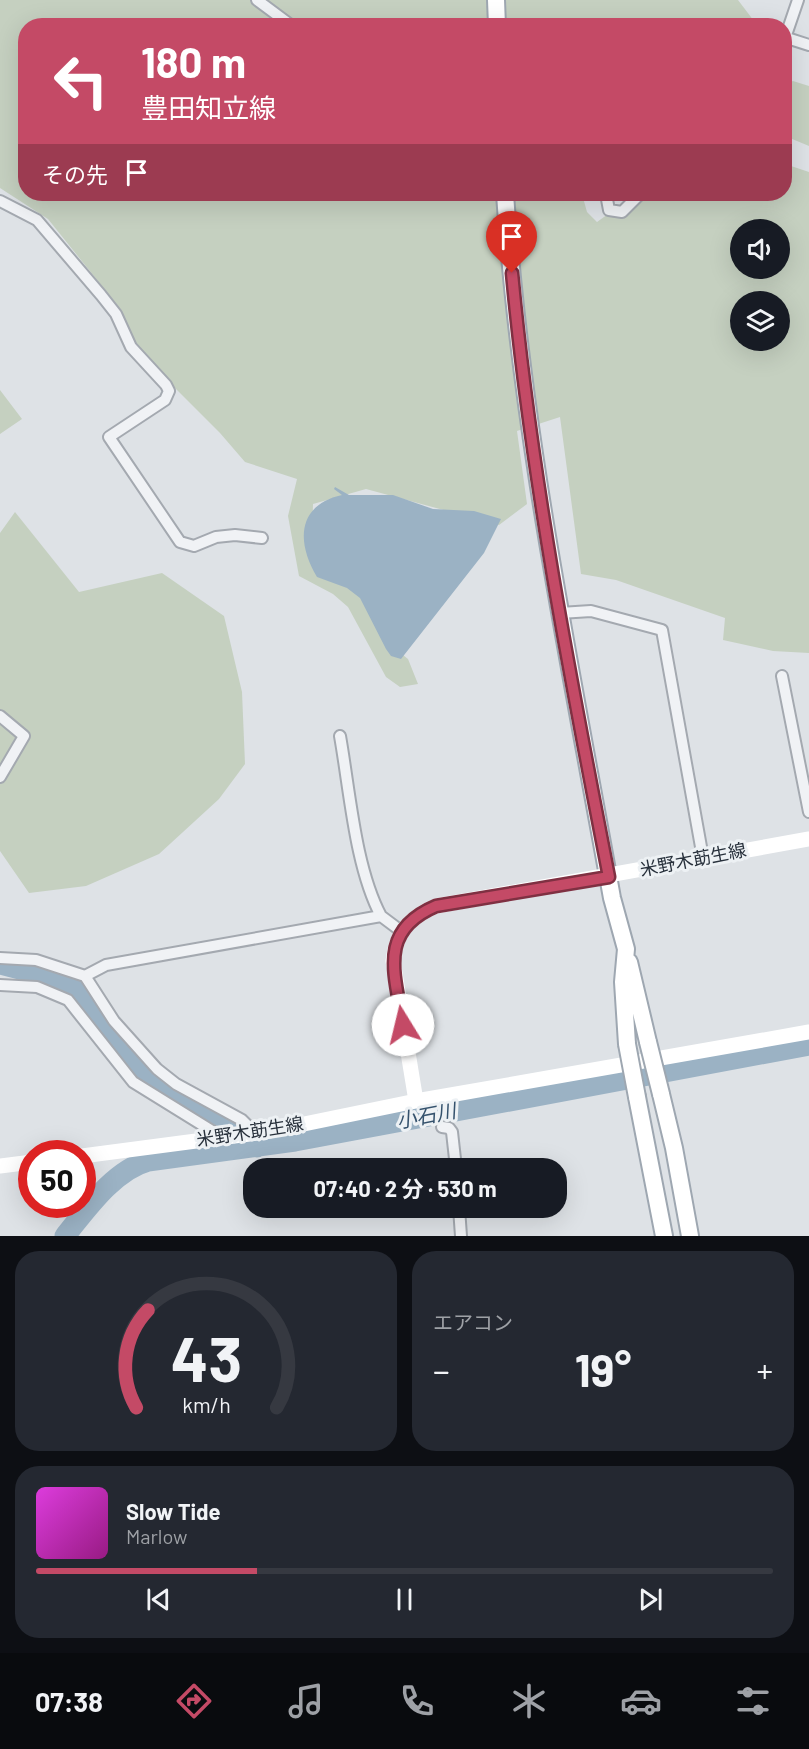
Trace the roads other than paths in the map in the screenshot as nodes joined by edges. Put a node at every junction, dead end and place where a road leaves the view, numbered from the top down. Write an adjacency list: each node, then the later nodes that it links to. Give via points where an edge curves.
1 (257, 0): 4 (street)
2 (496, 0): 5 (main road)
3 (798, 0): 6 (street)
4 (281, 18)
5 (497, 18)
6 (792, 20)
7 (792, 41): 8 (street)
8 (809, 45)
9 (0, 201): 13 (street, via 37,220 116,314 131,347 166,385 169,391 165,400 109,437 180,542 194,546 216,537)
10 (506, 201): 14 (main road, via 518,339)
11 (607, 201): 12 (street, via 609,210 622,212)
12 (633, 201)
13 (262, 538)
14 (560, 613): 21 (street, via 591,611 662,630); 22 (main road)
15 (782, 676): 19 (street)
16 (0, 716): 18 (street, via 24,736)
17 (340, 736): 23 (street, via 363,866)
18 (0, 777)
19 (809, 812)
20 (809, 839): 21 (main road, 米野木莇生線)
21 (703, 858): 22 (main road, 米野木莇生線)
22 (609, 877): 24 (main road, 米野木莇生線, via 436,906 419,913); 25 (main road)
23 (381, 916): 24 (street); 27 (street, via 106,965)
24 (401, 931): 30 (main road, via 393,961)
25 (626, 949): 40 (main road, bridge, via 623,981 627,1044); 41 (main road, bridge, via 674,1148)
26 (0, 958): 27 (street, via 36,960)
27 (85, 976): 32 (street, via 114,1021 157,1069 176,1084 242,1120)
28 (0, 985): 33 (street, via 38,987 68,1000 133,1082)
29 (808, 1035): 30 (main road, 米野木莇生線)
30 (416, 1101): 32 (main road, 米野木莇生線)
31 (442, 1127): 35 (street, via 452,1132)
32 (251, 1134): 33 (main road, 米野木莇生線)
33 (218, 1138): 34 (main road, 米野木莇生線)
34 (96, 1154)
35 (455, 1158)
36 (18, 1164): 37 (main road)
37 (0, 1166)
38 (460, 1218): 39 (street)
39 (461, 1236)
40 (664, 1236)
41 (690, 1236)

